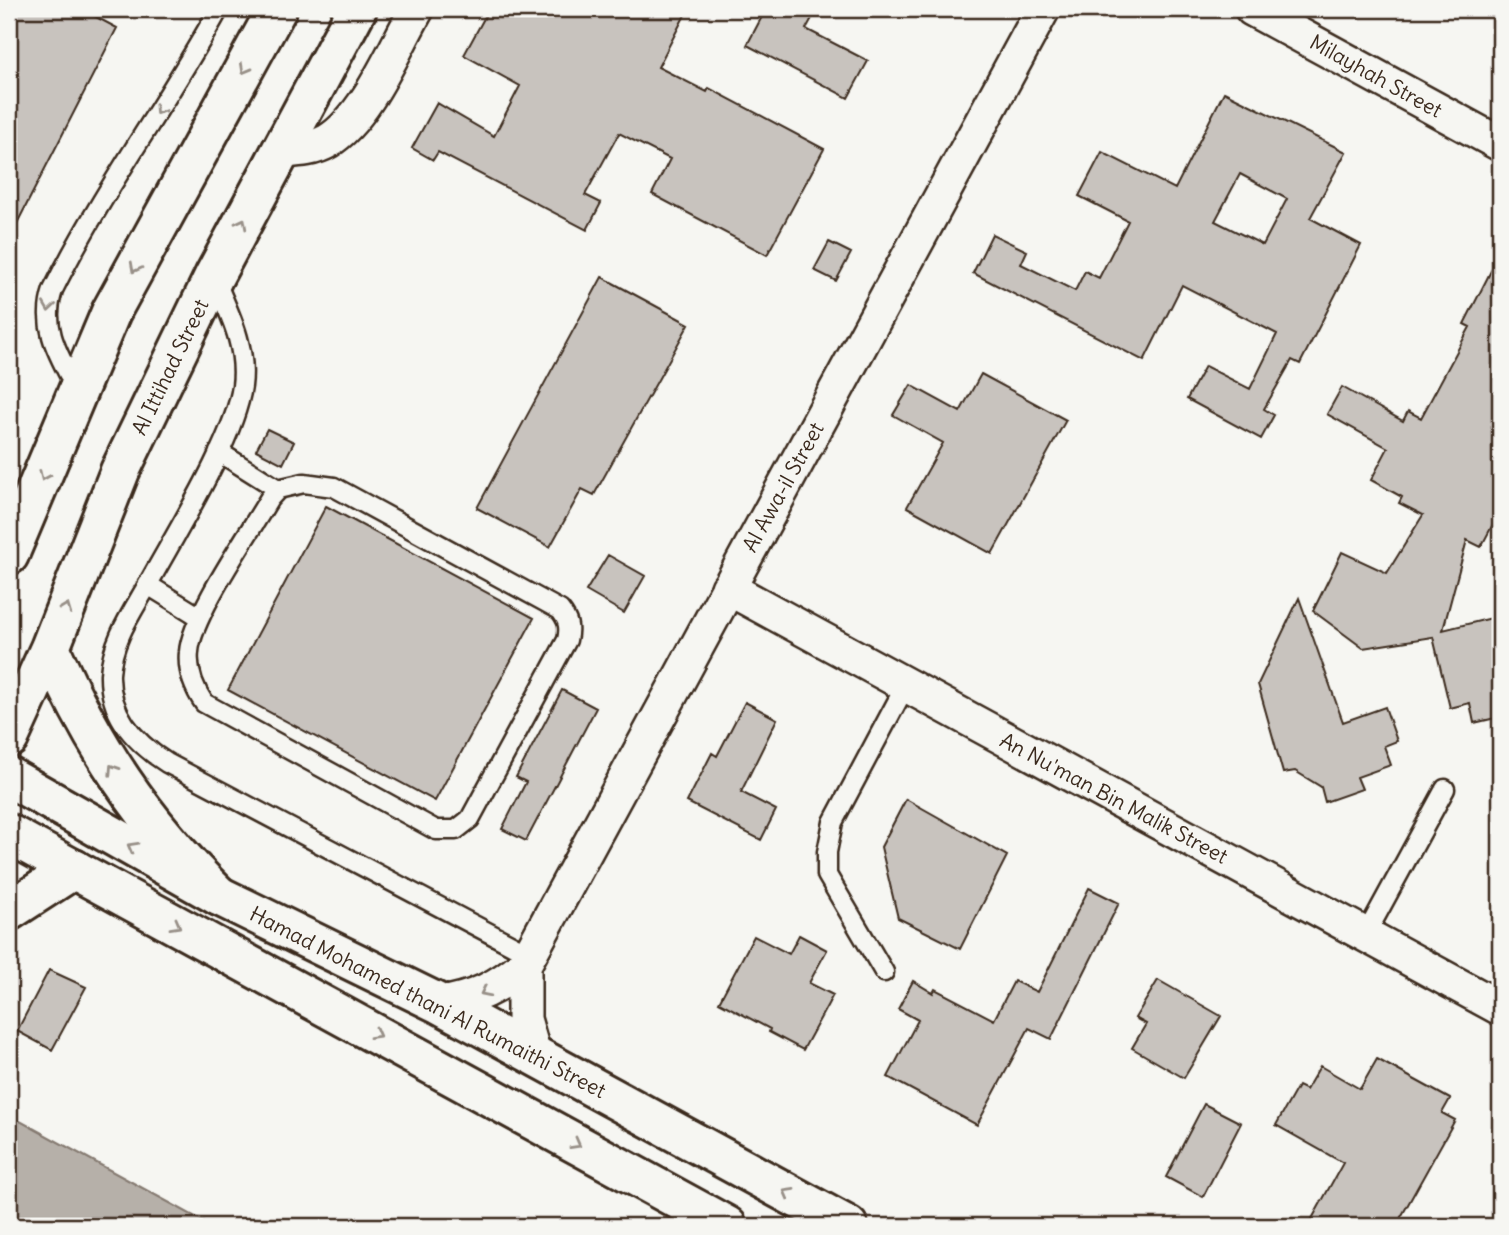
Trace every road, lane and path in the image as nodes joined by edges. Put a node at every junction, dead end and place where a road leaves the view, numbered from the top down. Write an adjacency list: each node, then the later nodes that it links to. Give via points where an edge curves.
1 (219, 9): 10 (lane, one-way to 10, via 97,205 53,290 50,330)
2 (277, 9): 10 (main road, one-way to 10, via 111,312)
3 (357, 9): 8 (main road, Al Ittihad Street)
4 (417, 9): 8 (street, via 359,112 344,130 304,150)
5 (1043, 9): 15 (street, Al Awa-il Street)
6 (1252, 9): 7 (street, Milayhah Street)
7 (1500, 144)
8 (281, 151): 9 (main road, Al Ittihad Street, one-way to 8)
9 (214, 276): 11 (lane, via 239,336 244,371 238,405); 17 (main road, Al Ittihad Street, one-way to 9, via 120,471)
10 (78, 391): 13 (main road, one-way to 13)
11 (219, 452): 12 (lane); 14 (lane)
12 (278, 489): 16 (lane); 16 (lane, via 304,483 334,487 566,617 567,640 470,819 456,830 436,830 204,703 188,663)
13 (11, 548)
14 (148, 584): 16 (lane); 27 (lane, via 120,634 110,676 120,718 132,736 167,763)
15 (728, 589): 18 (street, An Nu'man Bin Malik Street); 27 (street, Al Awa-il Street)
16 (200, 617)
17 (50, 648): 19 (main road, Al Ittihad Street); 24 (main road, one-way to 17, via 124,787 79,710)
18 (906, 685): 26 (street, An Nu'man Bin Malik Street); 28 (lane, via 833,822 827,852 827,875)
19 (9, 738)
20 (9, 777): 24 (main road, Hamad Mohamed thani Al Rumaithi Street, one-way to 20)
21 (1445, 789): 26 (lane)
22 (9, 834): 23 (main road)
23 (74, 869): 25 (main road); 32 (main road, one-way to 32)
24 (219, 896): 29 (main road, Hamad Mohamed thani Al Rumaithi Street)
25 (9, 911)
26 (1366, 934): 30 (street, An Nu'man Bin Malik Street)
27 (527, 960): 29 (street, Al Awa-il Street, one-way to 29, via 494,988); 31 (street, Al Awa-il Street, via 524,1020)
28 (884, 972)
29 (440, 1004): 31 (main road, Hamad Mohamed thani Al Rumaithi Street)
30 (1500, 1008)
31 (534, 1054): 33 (main road, Hamad Mohamed thani Al Rumaithi Street, one-way to 31)
32 (727, 1226)
33 (848, 1226)

